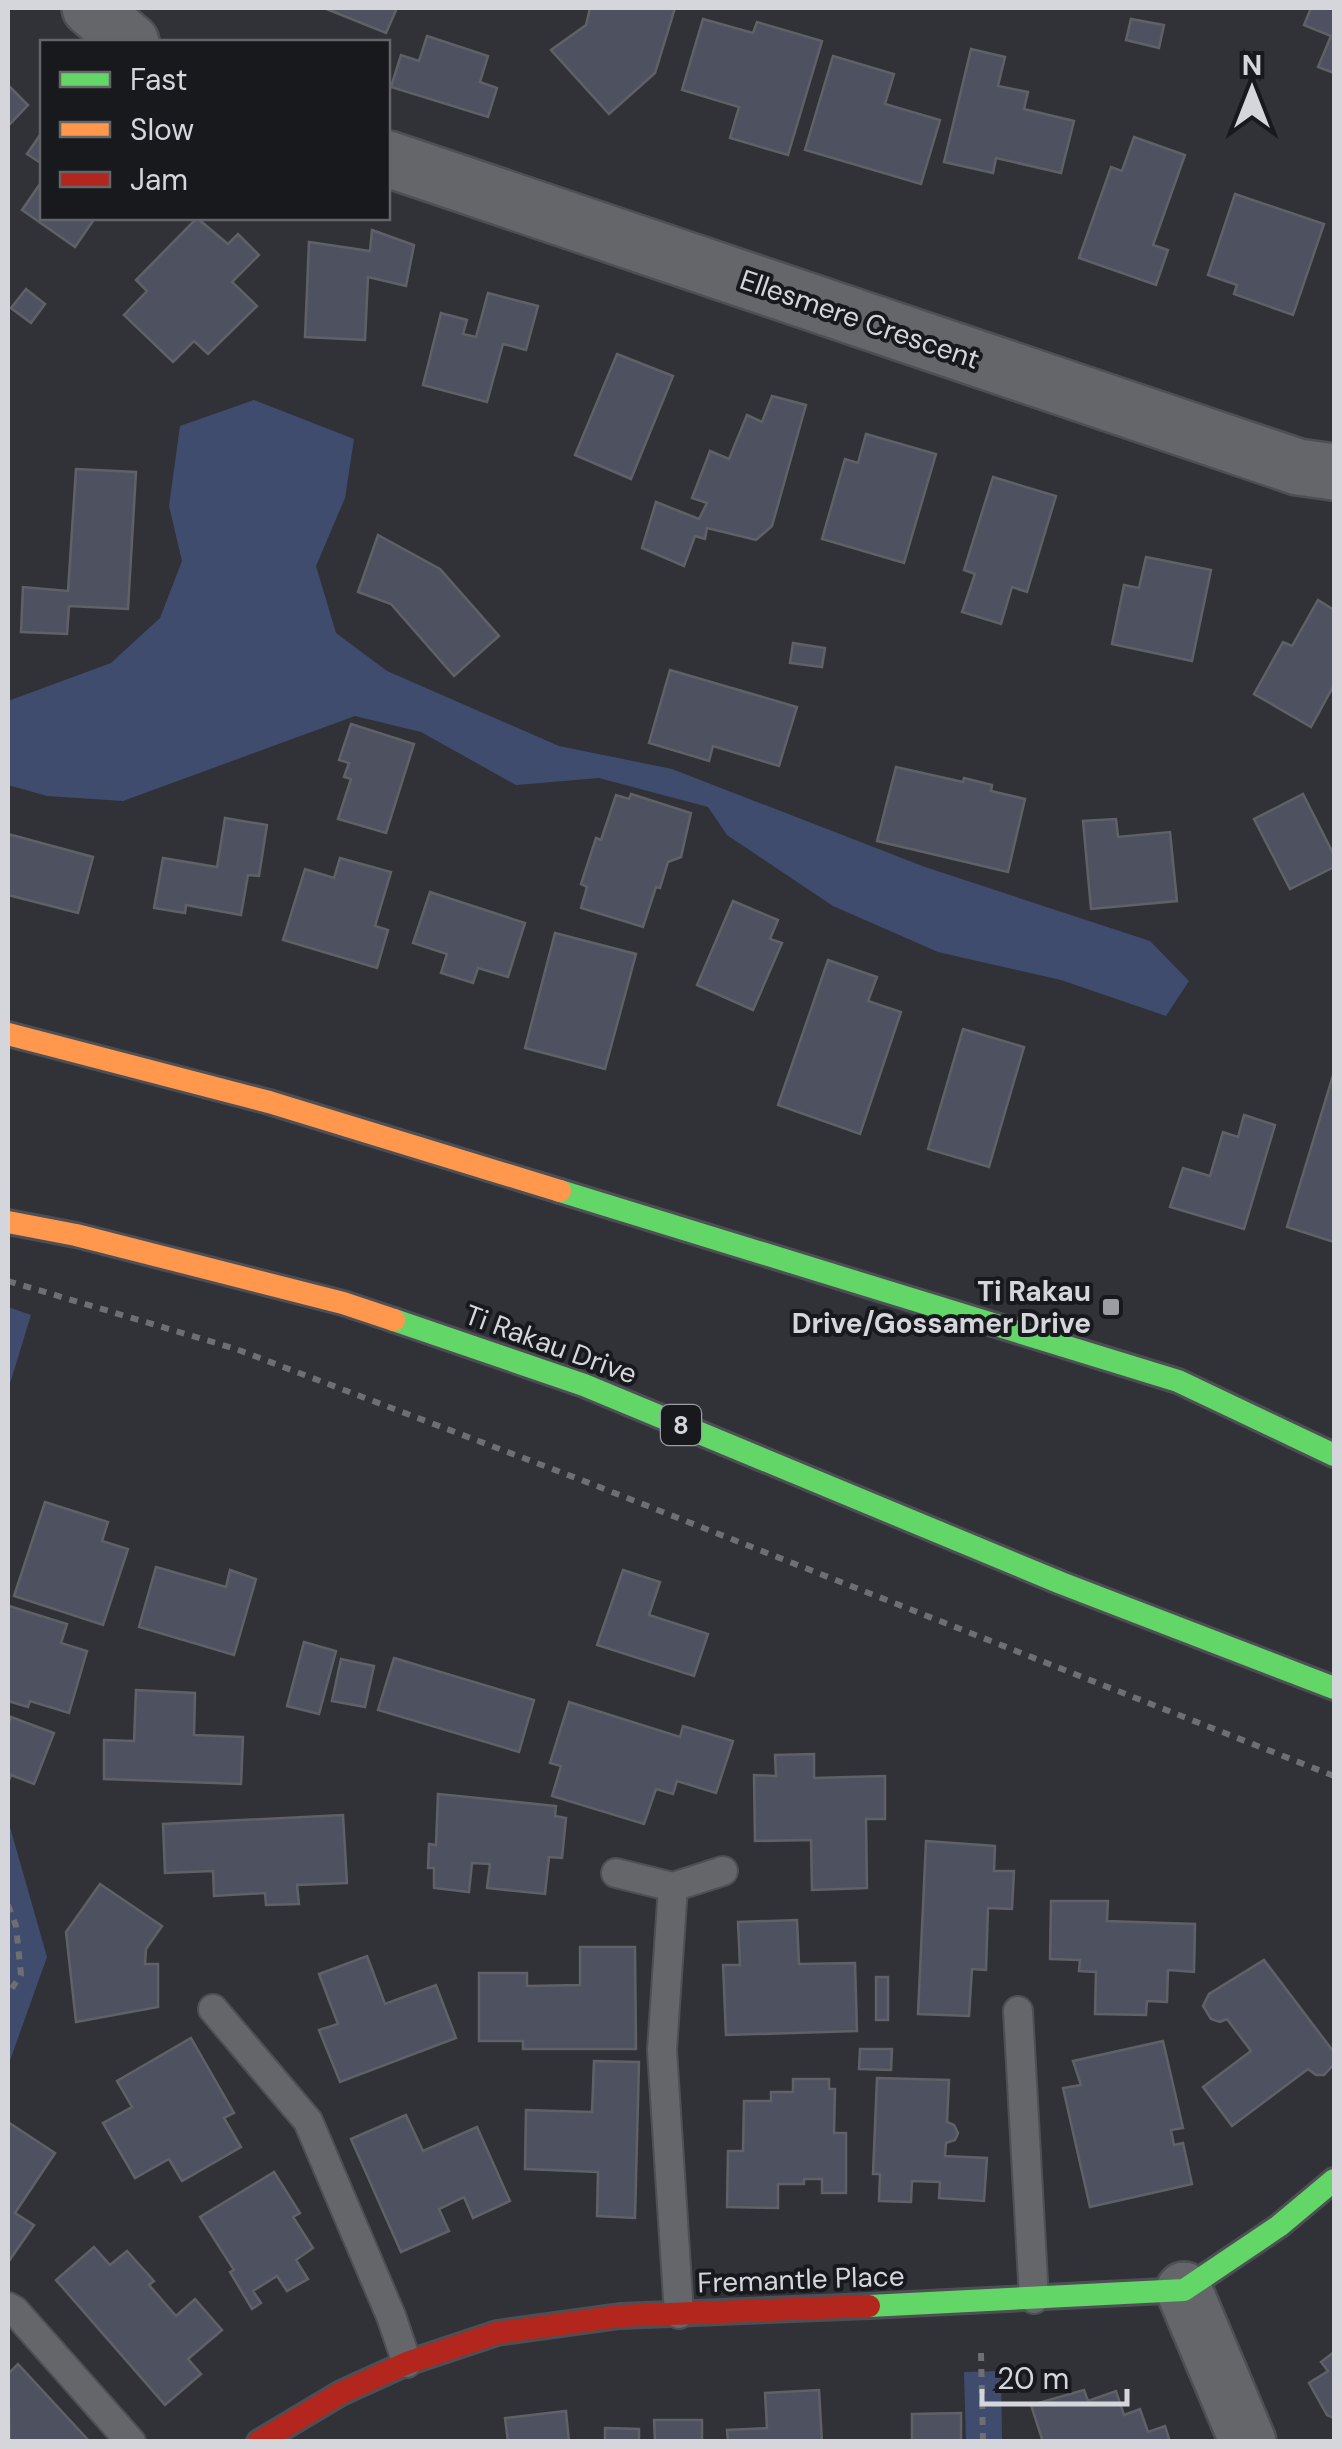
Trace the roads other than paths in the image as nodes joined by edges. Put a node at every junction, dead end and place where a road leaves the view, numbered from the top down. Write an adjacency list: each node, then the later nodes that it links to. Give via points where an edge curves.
1 (90, 8): 2 (street)
2 (129, 40)
3 (390, 160): 4 (street, Ellesmere Crescent, via 1298,467)
4 (1334, 472)
5 (8, 1034): 7 (main road, via 269,1102 1178,1381)
6 (8, 1222): 8 (main road, Ti Rakau Drive / 8, via 343,1304 584,1385)
7 (1334, 1456)
8 (1334, 1688)
9 (724, 1872): 11 (lane)
10 (616, 1873): 11 (lane)
11 (673, 1887): 18 (lane, via 662,2050)
12 (214, 2009): 19 (lane, via 308,2122)
13 (1018, 2012): 16 (lane)
14 (1334, 2180): 15 (main road)
15 (1184, 2290): 16 (main road, Fremantle Place); 22 (street)
16 (1034, 2300): 18 (main road, Fremantle Place)
17 (8, 2307): 20 (lane)
18 (679, 2314): 19 (main road, Fremantle Place, via 497,2334)
19 (407, 2363): 21 (main road, Fremantle Place)
20 (132, 2442)
21 (259, 2442)
22 (1248, 2442)

